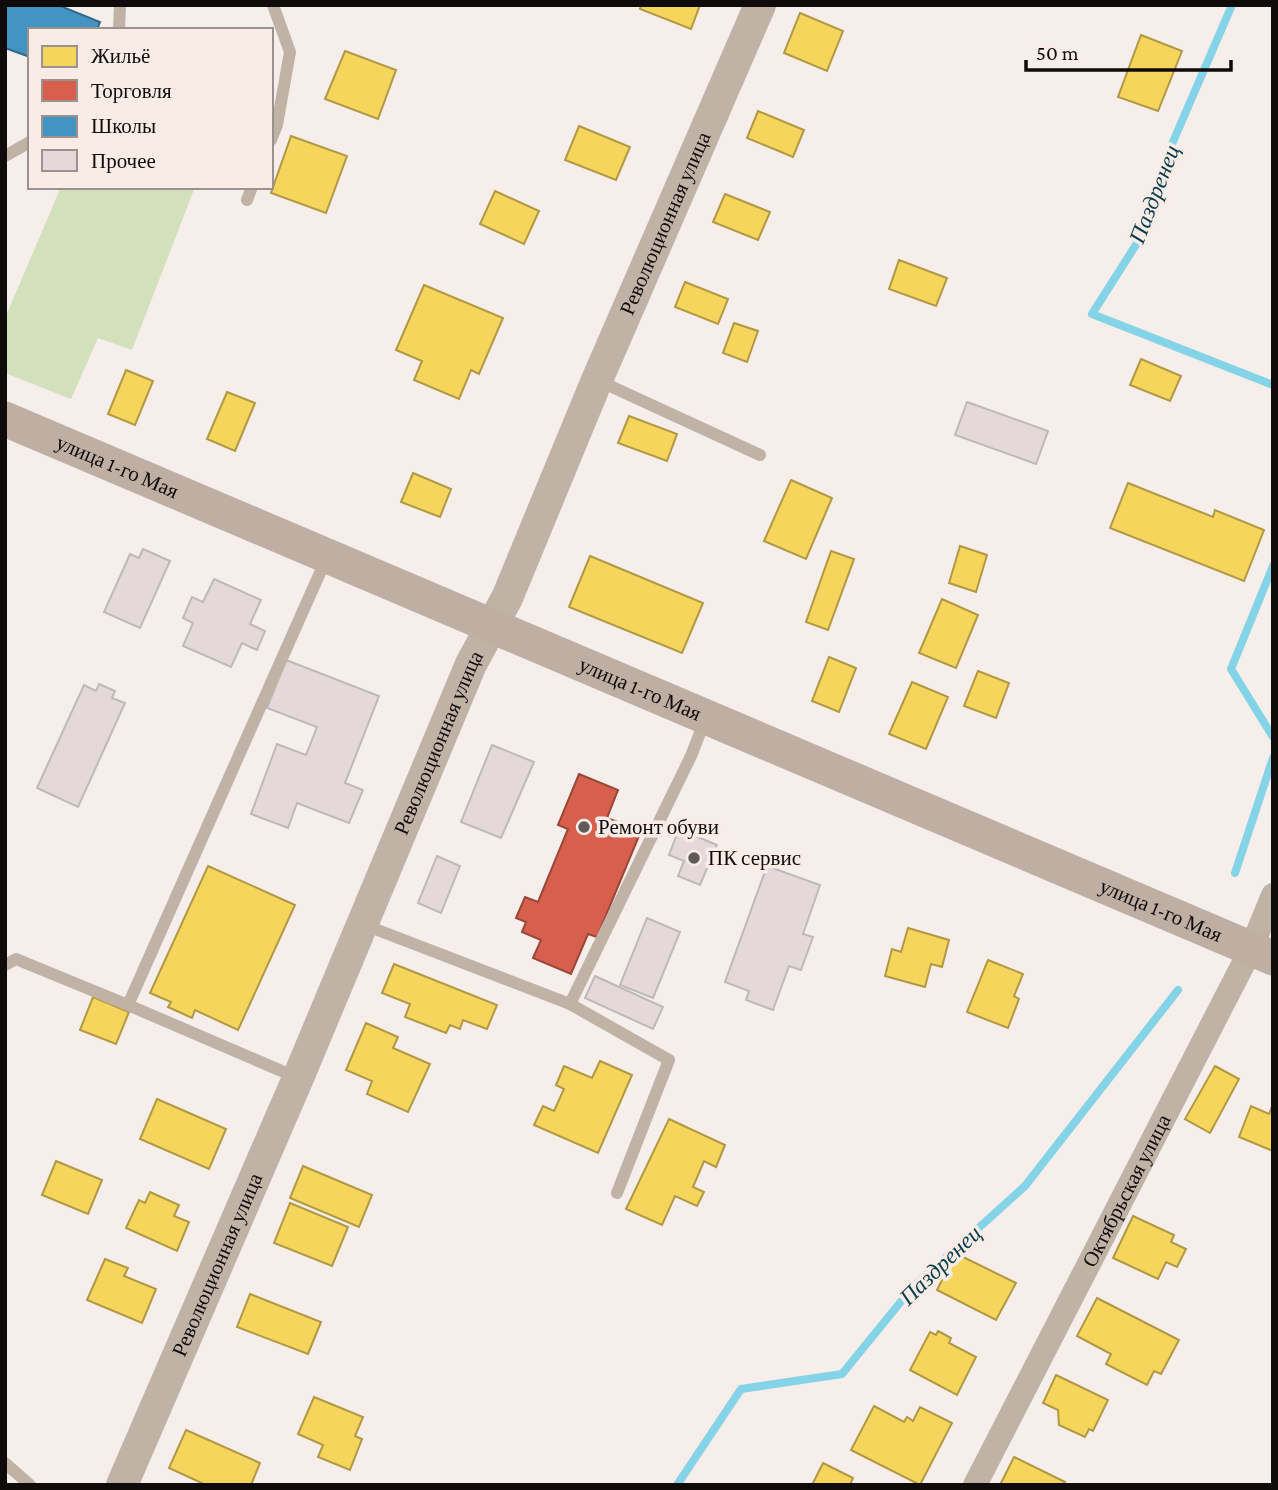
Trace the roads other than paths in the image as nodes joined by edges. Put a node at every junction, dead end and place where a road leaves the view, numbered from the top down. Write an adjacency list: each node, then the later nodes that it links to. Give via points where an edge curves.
1 (120, 5): 4 (lane)
2 (272, 5): 5 (lane, via 290,52)
3 (761, 5): 10 (street, Революционная улица)
4 (119, 28)
5 (273, 135)
6 (28, 143): 7 (lane)
7 (5, 156)
8 (251, 189): 9 (lane)
9 (247, 200)
10 (597, 380): 12 (lane); 14 (street, Революционная улица, via 507,598)
11 (6, 420): 13 (main road, улица 1-го Мая)
12 (760, 455)
13 (328, 555): 14 (main road, улица 1-го Мая); 21 (lane)
14 (492, 624): 15 (main road, улица 1-го Мая); 17 (street, Революционная улица)
15 (706, 716): 18 (main road, улица 1-го Мая); 20 (lane, via 691,756)
16 (1273, 895): 18 (street, Октябрьская улица)
17 (361, 924): 20 (lane); 22 (street, Революционная улица)
18 (1262, 954): 27 (street, Октябрьская улица)
19 (5, 965): 21 (lane, via 16,959)
20 (570, 1004): 23 (lane, via 669,1060)
21 (128, 1005): 22 (lane)
22 (298, 1078): 26 (street, Революционная улица)
23 (617, 1193)
24 (5, 1463): 25 (lane)
25 (30, 1485)
26 (122, 1485)
27 (975, 1485)

